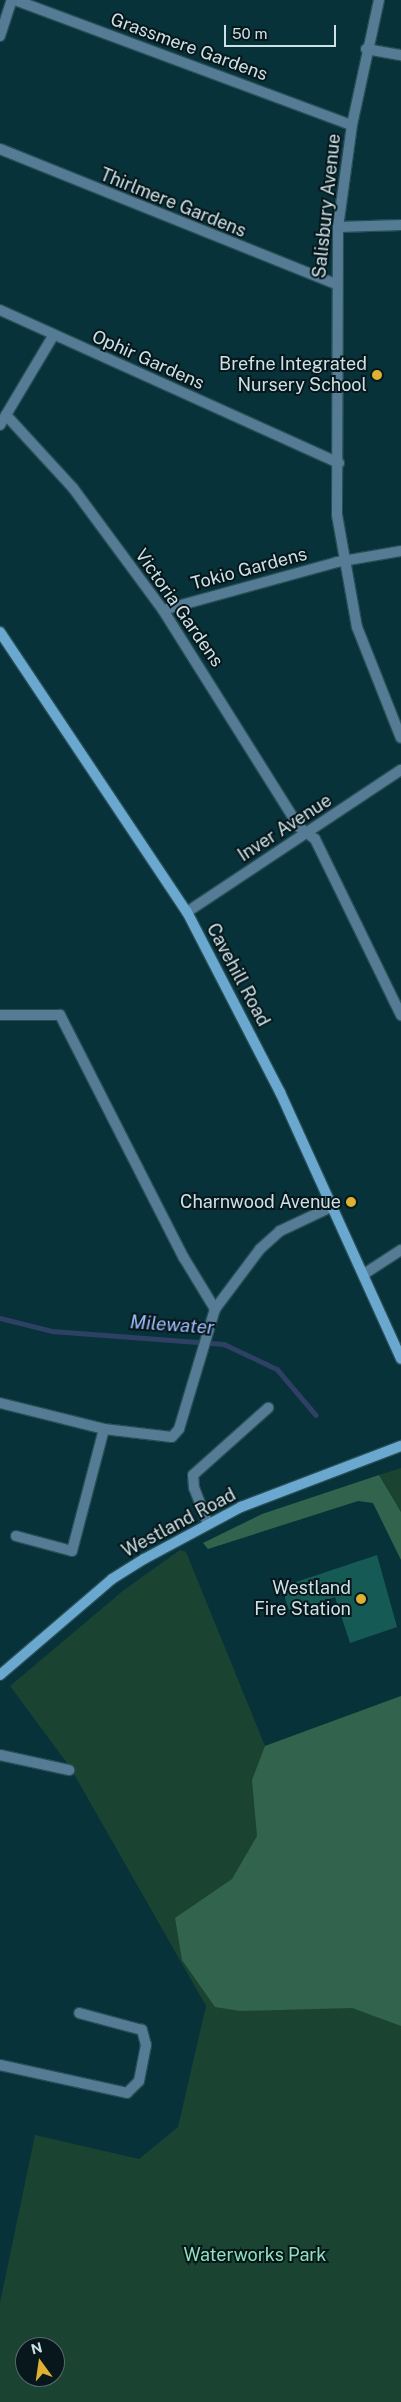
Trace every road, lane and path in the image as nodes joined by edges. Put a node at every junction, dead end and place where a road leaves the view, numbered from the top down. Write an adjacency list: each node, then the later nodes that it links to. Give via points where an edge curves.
1 (14, 0): 3 (street); 6 (street, Grassmere Gardens)
2 (379, 0): 4 (street, Salisbury Avenue)
3 (0, 36)
4 (366, 50): 5 (street); 6 (street, Salisbury Avenue)
5 (401, 55)
6 (352, 125): 9 (street, Salisbury Avenue)
7 (0, 149): 10 (street, Thirlmere Gardens)
8 (401, 224): 9 (street)
9 (338, 226): 10 (street, Salisbury Avenue)
10 (335, 284): 15 (street, Salisbury Avenue)
11 (0, 310): 12 (street, Ophir Gardens)
12 (53, 336): 13 (street); 15 (street, Ophir Gardens)
13 (6, 415): 14 (street); 18 (street, Victoria Gardens, via 73,488)
14 (0, 425)
15 (338, 463): 17 (street, Salisbury Avenue, via 337,516)
16 (401, 551): 17 (street, Tokio Gardens)
17 (344, 562): 18 (street, Tokio Gardens); 20 (street, Salisbury Avenue, via 367,662)
18 (163, 610): 22 (street, Victoria Gardens)
19 (0, 632): 23 (main road, Cavehill Road)
20 (401, 738)
21 (401, 770): 22 (street, Inver Avenue)
22 (306, 835): 23 (street, Inver Avenue); 25 (street, Victoria Gardens, via 315,839)
23 (187, 912): 26 (main road, Cavehill Road)
24 (0, 1015): 29 (street, via 60,1015 184,1258)
25 (401, 1015)
26 (333, 1206): 28 (main road, Cavehill Road); 29 (street, via 280,1231 260,1249)
27 (401, 1250): 28 (street)
28 (364, 1274): 30 (main road, Cavehill Road)
29 (215, 1309): 33 (street, via 179,1429 172,1437)
30 (401, 1359)
31 (0, 1403): 33 (street)
32 (268, 1408): 35 (street, via 194,1475 194,1488)
33 (104, 1429): 36 (street, via 72,1551)
34 (401, 1446): 35 (main road, Westland Road)
35 (208, 1524): 37 (main road, Westland Road, via 112,1580)
36 (16, 1536)
37 (0, 1674)
38 (0, 1755): 39 (street)
39 (69, 1770)
40 (79, 2013): 41 (street, via 142,2030 146,2045 139,2081 127,2093)
41 (0, 2065)

